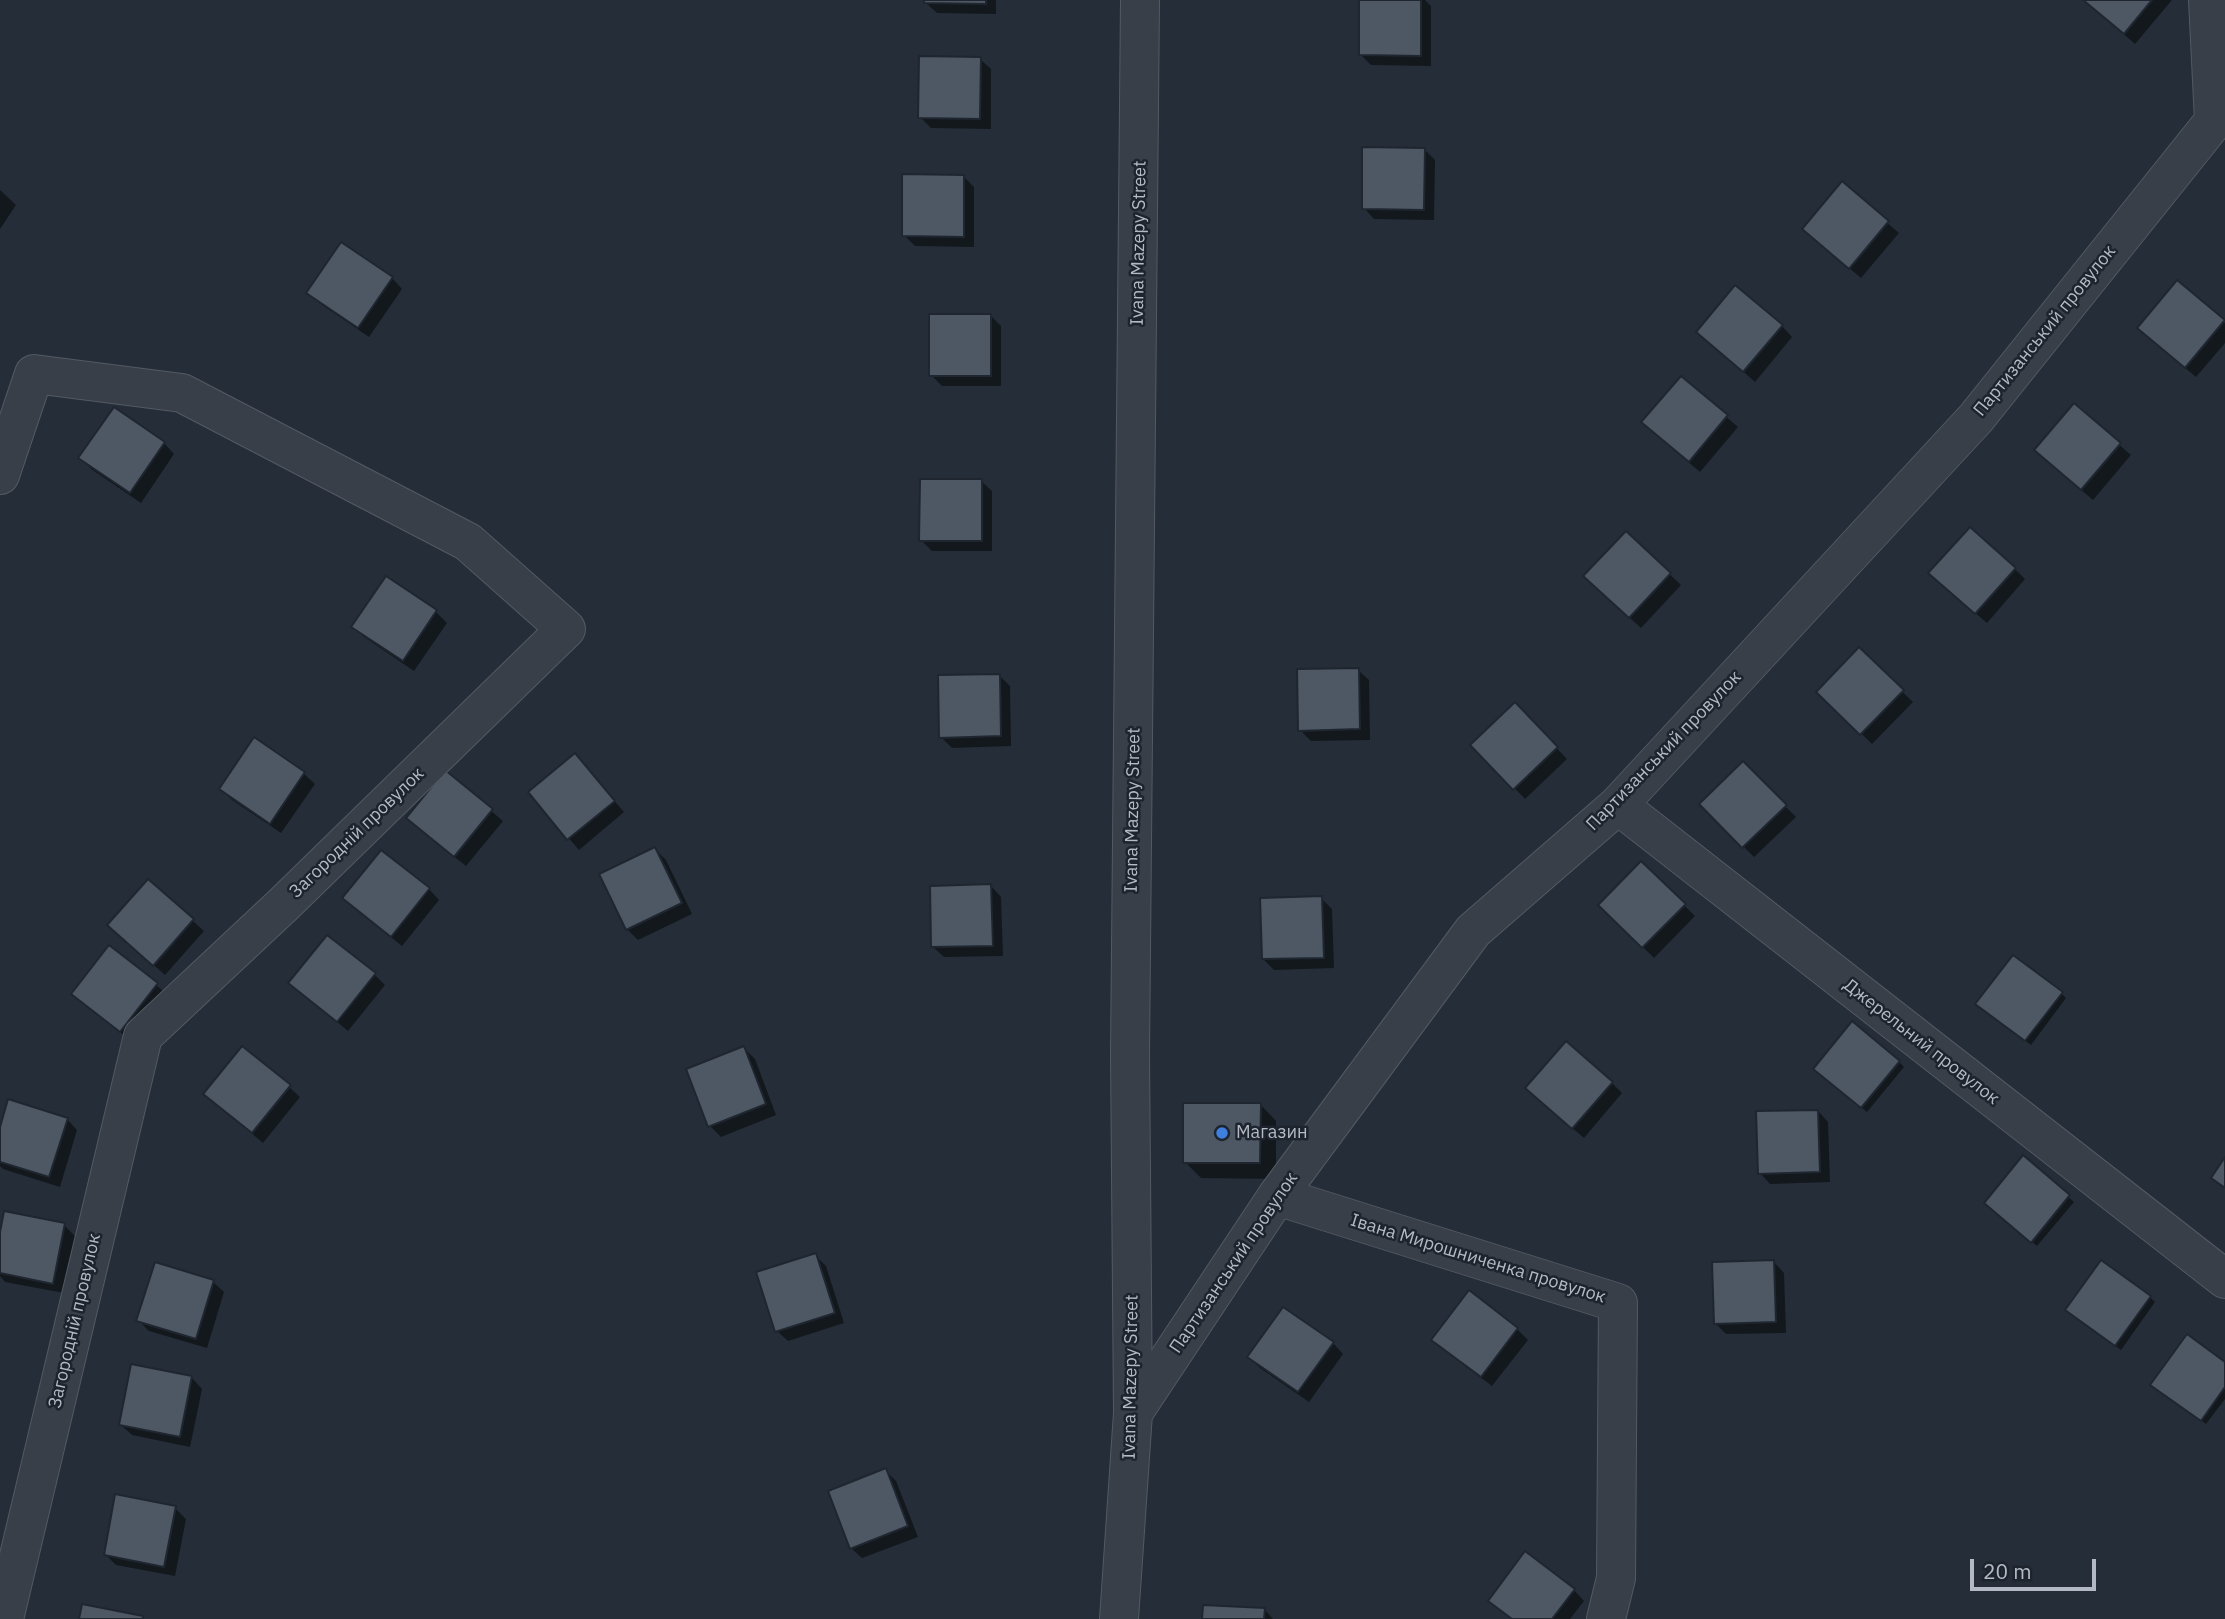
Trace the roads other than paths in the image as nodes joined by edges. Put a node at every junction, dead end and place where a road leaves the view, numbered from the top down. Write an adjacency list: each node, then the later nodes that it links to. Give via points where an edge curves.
1 (1140, 0): 10 (street, Ivana Mazepy Street, via 1130,1040)
2 (2208, 0): 3 (street)
3 (2220, 115): 7 (street, Партизанський провулок, via 1976,418)
4 (34, 374): 5 (street); 6 (street); 11 (street, Загородній провулок, via 182,393 468,542 566,629 143,1036)
5 (0, 404)
6 (0, 475)
7 (1618, 805): 8 (street, Партизанський провулок, via 1473,930); 9 (street, Джерельний провулок)
8 (1277, 1196): 10 (street, Партизанський провулок); 13 (street, Івана Мирошниченка провулок, via 1618,1303 1616,1577)
9 (2225, 1279)
10 (1133, 1413): 12 (street, Ivana Mazepy Street)
11 (4, 1619)
12 (1119, 1619)
13 (1606, 1619)

